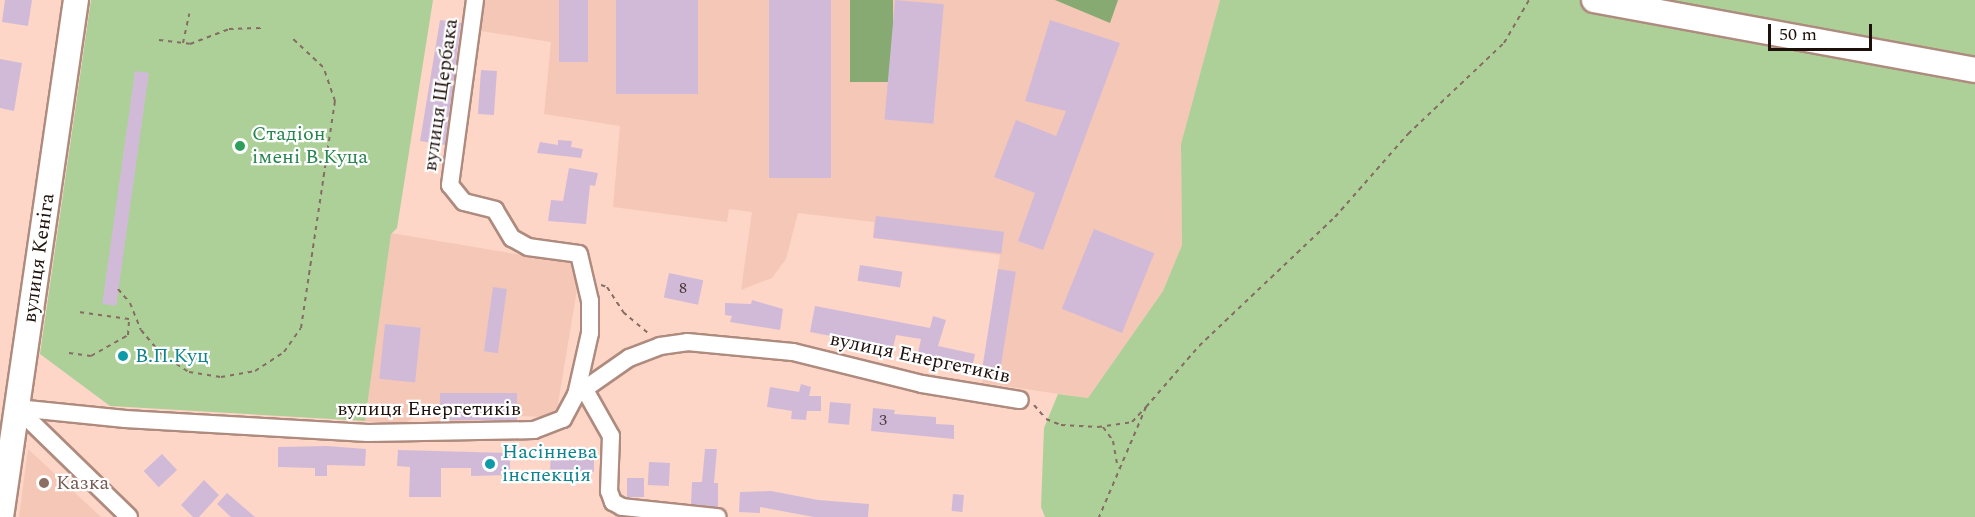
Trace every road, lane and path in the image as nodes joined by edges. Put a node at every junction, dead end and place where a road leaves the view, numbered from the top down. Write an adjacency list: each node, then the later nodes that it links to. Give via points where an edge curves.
1 (76, 0): 19 (main road, вулиця Кеніга)
2 (475, 0): 11 (street, вулиця Щербака, via 450,185 464,202 495,210 512,238 528,248 579,254)
3 (1529, 0): 18 (path, via 1504,43 1408,134 1335,217 1192,353)
4 (1594, 0): 10 (main road)
5 (189, 14): 9 (path)
6 (261, 28): 9 (path, via 229,28 190,45)
7 (292, 38): 12 (path, via 323,67 335,101 301,328 284,352 255,371 221,376 189,372 161,354 141,330 130,303)
8 (159, 40): 9 (path)
9 (183, 43)
10 (1975, 69)
11 (587, 280): 14 (path, via 607,287 623,312 647,333); 16 (street, вулиця Щербака, via 590,333)
12 (118, 290)
13 (78, 312): 15 (path, via 129,319 128,335 91,356)
14 (676, 344): 16 (street, вулиця Енергетиків, via 629,358); 17 (street, вулиця Енергетиків, via 700,342 785,351 922,384)
15 (69, 353)
16 (580, 392): 19 (street, вулиця Енергетиків, via 563,418 552,424 534,430 471,432 368,433 125,419); 24 (street, via 611,436 609,491 613,502 622,507)
17 (1020, 400): 20 (path, via 1031,403 1046,419 1061,425)
18 (1146, 407): 20 (path, via 1132,422); 21 (path)
19 (17, 408): 22 (main road, вулиця Кеніга); 23 (street)
20 (1103, 427): 21 (path, via 1113,441)
21 (1118, 471): 25 (path)
22 (1, 517)
23 (129, 517)
24 (717, 517)
25 (1100, 517)

